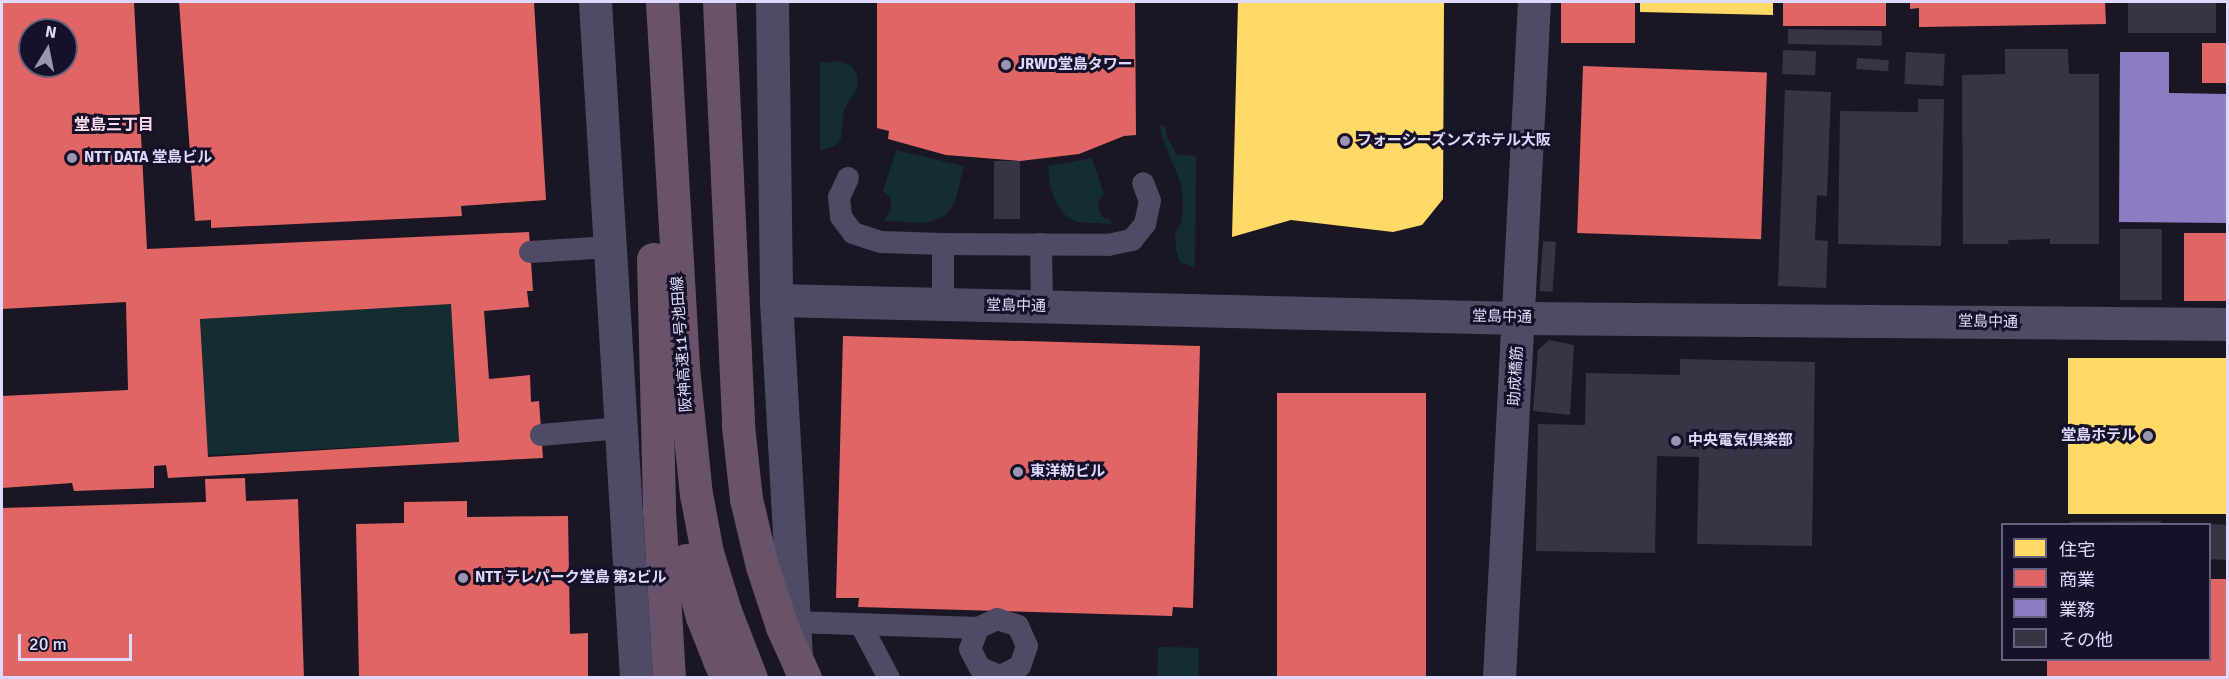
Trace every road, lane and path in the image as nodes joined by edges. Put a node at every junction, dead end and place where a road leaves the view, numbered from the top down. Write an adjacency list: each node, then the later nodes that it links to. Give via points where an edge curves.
1 (595, 2): 11 (street)
2 (639, 2): 13 (highway, 阪神高速11号池田線)
3 (662, 2): 27 (highway, 阪神高速11号池田線, via 682,368 696,494 724,610)
4 (719, 2): 29 (highway, bridge, via 738,426 746,499 782,627)
5 (772, 2): 14 (street)
6 (1534, 2): 17 (street, 助成橋筋)
7 (848, 178): 9 (lane, via 839,197 841,217 853,233 881,242)
8 (1143, 183): 10 (lane, via 1150,201 1145,224 1132,240)
9 (943, 244): 10 (lane); 15 (lane)
10 (1041, 244): 16 (lane)
11 (610, 247): 12 (lane); 19 (street)
12 (530, 252)
13 (653, 259): 25 (highway, via 659,510); 26 (highway, 阪神高速11号池田線, via 675,502 702,617)
14 (776, 300): 15 (street, 堂島中通); 21 (street)
15 (943, 304): 16 (street, 堂島中通)
16 (1042, 306): 17 (street, 堂島中通)
17 (1519, 318): 18 (street, 堂島中通); 31 (street, 助成橋筋)
18 (2228, 324)
19 (621, 428): 20 (lane); 24 (street)
20 (542, 435)
21 (794, 622): 22 (lane); 28 (street)
22 (861, 625): 23 (lane); 30 (lane)
23 (978, 628)
24 (636, 678)
25 (669, 678)
26 (727, 678)
27 (751, 678)
28 (797, 678)
29 (805, 678)
30 (889, 678)
31 (1499, 678)

